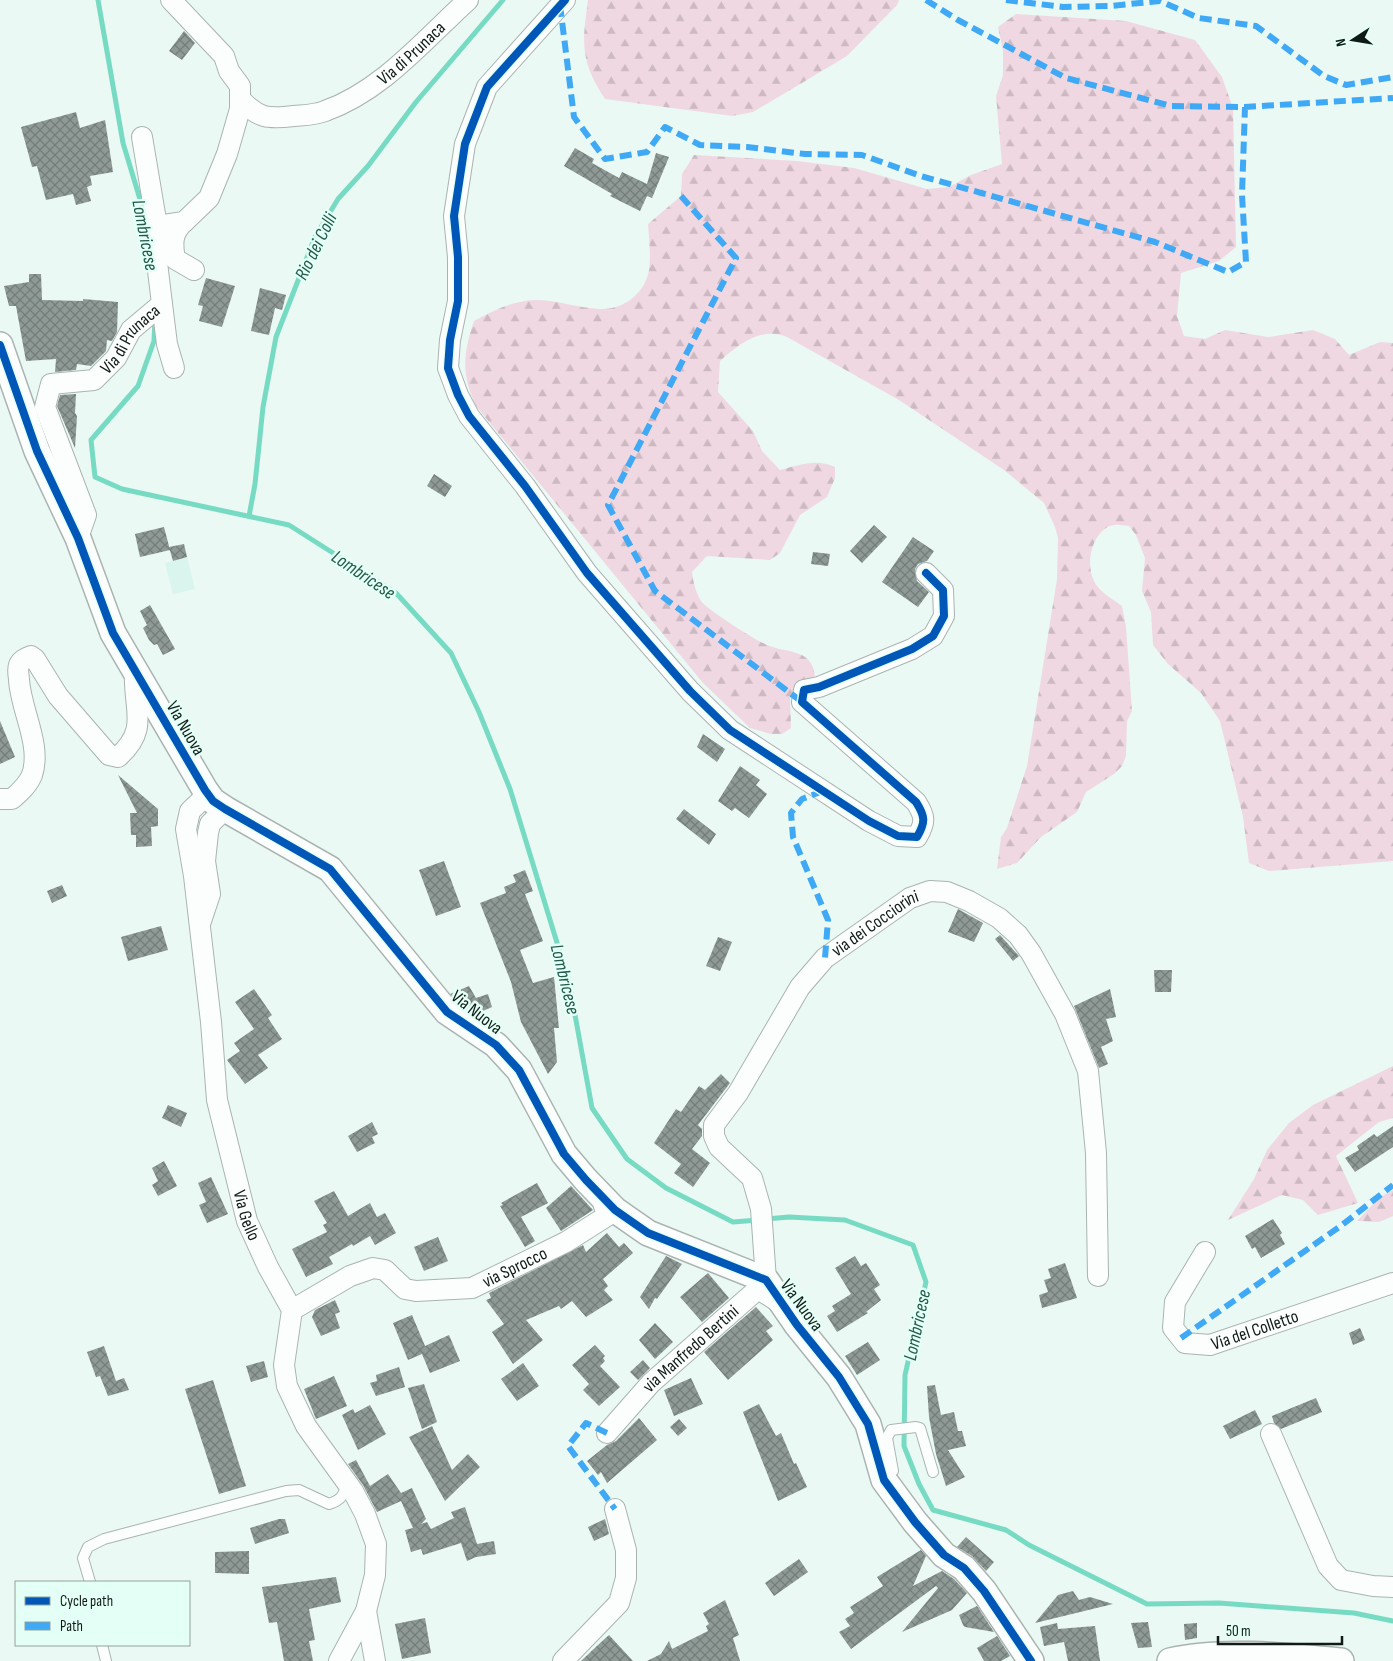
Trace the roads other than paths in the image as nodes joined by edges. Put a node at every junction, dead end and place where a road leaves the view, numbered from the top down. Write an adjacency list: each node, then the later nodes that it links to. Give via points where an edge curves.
1 (171, 0): 4 (street, via 224,56 229,71 240,86)
2 (468, 0): 4 (street, Via di Prunaca, via 382,80 362,94 324,112 271,119 253,112)
3 (565, 0): 13 (street, via 487,87 465,144 454,216 458,300 448,368 469,416 525,486 587,573 690,691 730,730 869,821 898,836 917,836 924,826 925,815 920,808 802,702 804,690 819,688 912,649 933,636 944,616 943,590)
4 (240, 99): 6 (street, via 218,179 209,198)
5 (142, 137): 7 (street, Via di Prunaca)
6 (184, 222): 7 (street); 8 (street, via 172,241 175,259)
7 (157, 226): 9 (street, Via di Prunaca, via 156,254)
8 (194, 270)
9 (162, 304): 11 (street); 12 (street, Via di Prunaca, via 131,330 116,358 94,380 51,384 45,407 86,514)
10 (0, 345): 12 (street, Via Nuova, via 37,451)
11 (174, 368)
12 (78, 538): 14 (street, Via Nuova, via 113,632)
13 (926, 573)
14 (134, 672): 15 (street, via 138,727 131,745 118,757 109,755 58,696 35,659 31,656 21,662 18,667 20,692 33,744 34,762 31,777 23,790 12,799); 16 (street, Via Nuova)
15 (0, 799)
16 (216, 801): 17 (street, Via Nuova, via 330,869 447,1012 496,1045 519,1070 564,1154); 23 (street, Via Gello, via 205,860 210,894 199,925 211,1022 216,1100 240,1200 268,1267)
17 (601, 1196): 20 (street, Via Nuova, via 648,1233); 23 (street, via Sprocco, via 607,1216 566,1242 472,1288 416,1292 405,1289 385,1270 373,1268 350,1276)
18 (1205, 1252): 21 (street, Via del Colletto, via 1175,1302 1173,1328 1185,1342 1210,1345)
19 (1098, 1276): 20 (street, via dei Cocciorini, via 1096,1153 1088,1071 1065,1014 1018,935 999,918 947,892 930,891 910,898 825,958 800,987 738,1092 714,1125 719,1148 752,1178 761,1218)
20 (766, 1280): 22 (street, Via Nuova)
21 (1393, 1283)
22 (782, 1304): 24 (street, via Manfredo Bertini, via 758,1289 651,1383); 28 (street, Via Nuova, via 839,1377 868,1424 876,1457)
23 (292, 1310): 27 (street, via 284,1365 287,1386 306,1426)
24 (607, 1433)
25 (1270, 1434): 31 (street, via 1328,1566 1341,1580)
26 (933, 1472): 28 (lane, via 920,1428 891,1430 887,1438 893,1471)
27 (346, 1483): 30 (lane, via 343,1496 329,1504 299,1490 286,1491 104,1539 88,1547 83,1558); 32 (street, via 365,1514 376,1544 375,1574)
28 (890, 1489): 39 (street, Via Nuova, via 944,1555 964,1568 984,1591)
29 (615, 1509): 38 (street, via 626,1550 626,1578 620,1603)
30 (90, 1581)
31 (1393, 1587)
32 (366, 1611): 36 (street); 37 (street)
33 (102, 1646): 35 (lane)
34 (1294, 1659): 40 (street, via 1192,1656); 41 (street)
35 (106, 1661)
36 (339, 1661)
37 (375, 1661)
38 (562, 1661)
39 (1031, 1661)
40 (1170, 1661)
41 (1341, 1661)

